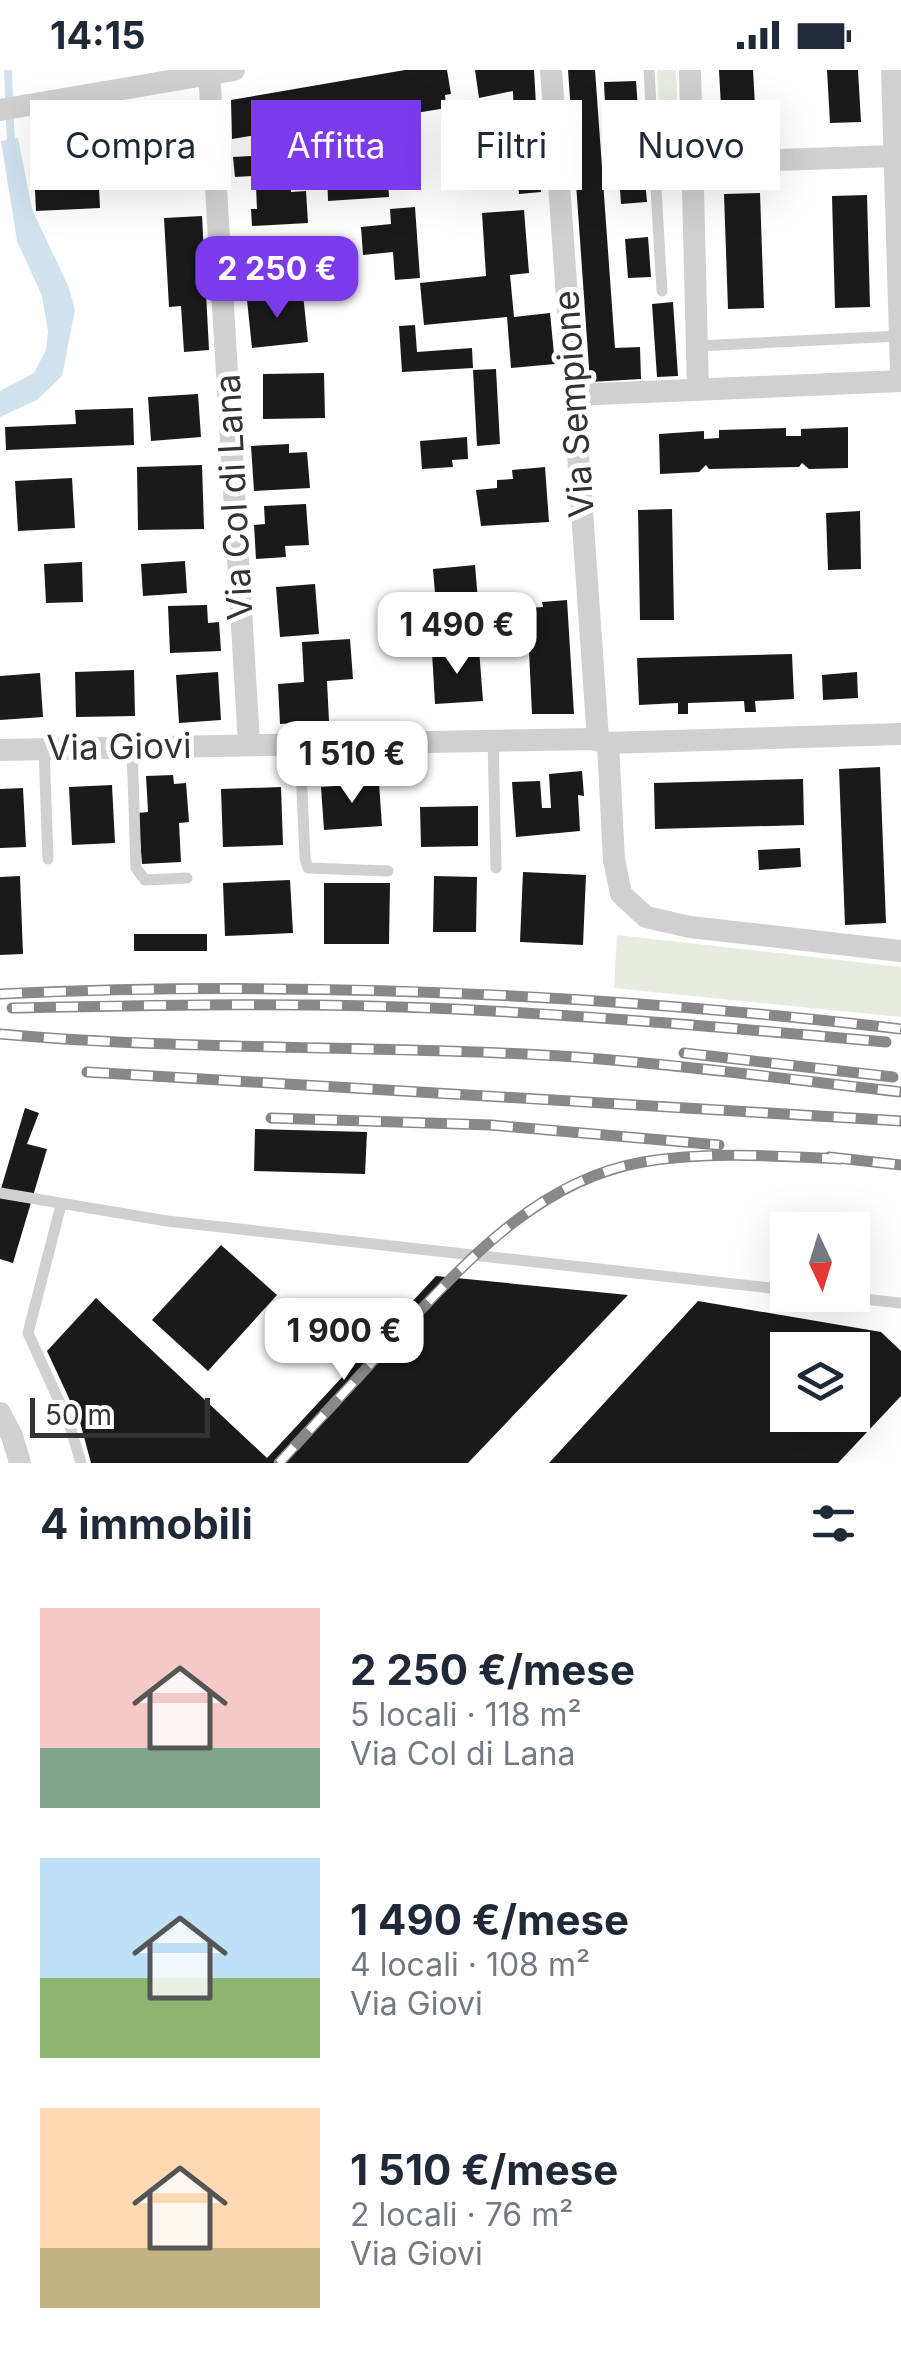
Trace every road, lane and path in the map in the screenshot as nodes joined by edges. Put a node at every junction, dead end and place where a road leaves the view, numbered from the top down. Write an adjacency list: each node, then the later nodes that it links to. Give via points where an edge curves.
1 (234, 70): 6 (street)
2 (550, 70): 20 (street, Via Sempione)
3 (648, 70): 7 (lane)
4 (690, 70): 8 (street)
5 (892, 70): 10 (street)
6 (210, 72): 9 (street); 24 (street, Via Col di Lana)
7 (650, 100)
8 (691, 100)
9 (12, 108)
10 (895, 156): 11 (street); 15 (street)
11 (780, 164)
12 (656, 190): 14 (lane)
13 (692, 190): 16 (street)
14 (662, 291)
15 (900, 336): 16 (lane); 17 (street)
16 (696, 346): 19 (street)
17 (901, 370)
18 (901, 380): 19 (street)
19 (698, 390): 20 (street)
20 (574, 395): 23 (street, Via Sempione)
21 (901, 734): 23 (street, Via Giovi)
22 (492, 740): 23 (street, Via Giovi); 25 (street, Via Giovi); 30 (lane)
23 (603, 741): 33 (street, Via Sempione, via 621,894 646,917 690,928)
24 (249, 744): 25 (street, Via Giovi); 26 (street, Via Giovi)
25 (300, 744): 31 (lane, via 308,868)
26 (132, 747): 27 (street, Via Giovi); 32 (lane, via 136,868 145,880)
27 (44, 749): 28 (street, Via Giovi); 29 (lane)
28 (0, 750)
29 (48, 860)
30 (496, 868)
31 (388, 871)
32 (187, 878)
33 (901, 951)
34 (0, 1192): 35 (lane)
35 (61, 1205): 36 (lane); 41 (lane, via 28,1333)
36 (770, 1288)
37 (870, 1300): 38 (lane)
38 (901, 1304)
39 (0, 1414): 40 (street)
40 (20, 1463)
41 (81, 1463)

